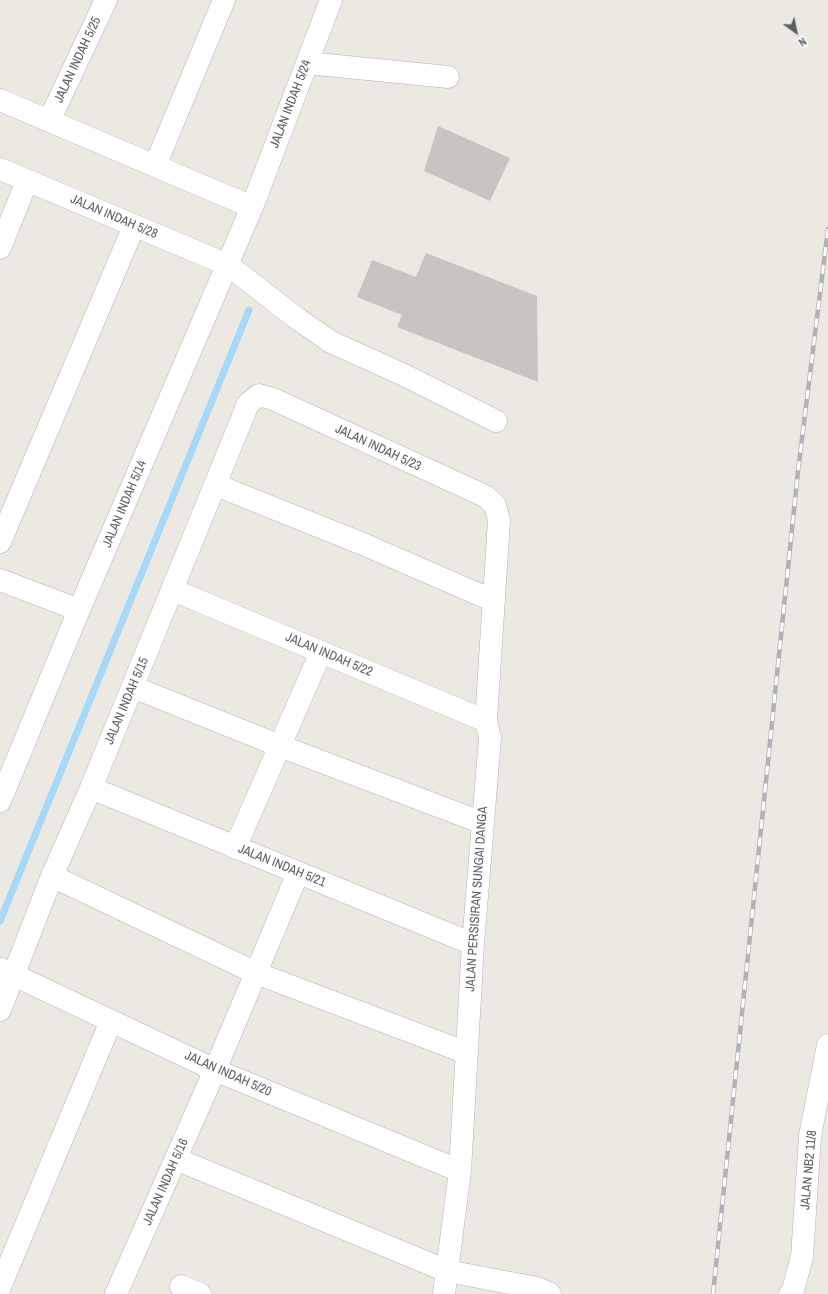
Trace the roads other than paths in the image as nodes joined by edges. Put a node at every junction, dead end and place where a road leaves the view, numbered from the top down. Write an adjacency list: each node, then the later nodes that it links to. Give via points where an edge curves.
1 (106, 0): 7 (street, JALAN INDAH 5/25)
2 (224, 0): 8 (street)
3 (331, 0): 4 (street, JALAN INDAH 5/24)
4 (307, 64): 5 (street); 11 (street, JALAN INDAH 5/24)
5 (448, 76)
6 (0, 100): 7 (street)
7 (50, 121): 8 (street)
8 (155, 166): 11 (street)
9 (0, 169): 10 (street, JALAN INDAH 5/28)
10 (27, 181): 12 (street, JALAN INDAH 5/28); 13 (street)
11 (252, 207): 14 (street, JALAN INDAH 5/14)
12 (134, 226): 14 (street, JALAN INDAH 5/28); 19 (street)
13 (0, 248)
14 (228, 265): 16 (street, JALAN INDAH 5/28, via 331,342); 23 (street, JALAN INDAH 5/14)
15 (259, 395): 17 (street, JALAN INDAH 5/15, via 248,404); 18 (street, JALAN INDAH 5/23, via 485,496)
16 (496, 421)
17 (216, 485): 21 (street, JALAN INDAH 5/15); 22 (street, via 363,544)
18 (495, 505): 22 (street, JALAN PERSISIRAN SUNGAI DANGA, via 499,520)
19 (0, 542)
20 (0, 580): 23 (street)
21 (173, 590): 24 (street, JALAN INDAH 5/22); 25 (street, JALAN INDAH 5/15)
22 (494, 601): 26 (street, JALAN PERSISIRAN SUNGAI DANGA)
23 (79, 610): 29 (street, JALAN INDAH 5/14)
24 (321, 652): 26 (street, JALAN INDAH 5/22); 27 (street)
25 (133, 687): 27 (street); 28 (street, JALAN INDAH 5/15)
26 (486, 721): 30 (street, JALAN PERSISIRAN SUNGAI DANGA, via 490,738)
27 (280, 746): 30 (street); 31 (street)
28 (91, 788): 31 (street, JALAN INDAH 5/21); 33 (street, JALAN INDAH 5/15)
29 (0, 801)
30 (483, 823): 34 (street, JALAN PERSISIRAN SUNGAI DANGA)
31 (236, 848): 32 (street, JALAN INDAH 5/21)
32 (298, 873): 34 (street, JALAN INDAH 5/21); 36 (street, JALAN INDAH 5/16)
33 (52, 876): 35 (street, JALAN INDAH 5/15); 36 (street)
34 (473, 944): 40 (street, JALAN PERSISIRAN SUNGAI DANGA)
35 (7, 972): 37 (street, JALAN INDAH 5/15); 38 (street, JALAN INDAH 5/20)
36 (256, 973): 40 (street); 41 (street, JALAN INDAH 5/16)
37 (0, 1010)
38 (111, 1021): 41 (street, JALAN INDAH 5/20); 45 (street)
39 (828, 1045): 49 (street, JALAN NB2 11/8, via 810,1136 802,1257)
40 (467, 1052): 43 (street, JALAN PERSISIRAN SUNGAI DANGA)
41 (216, 1070): 42 (street, JALAN INDAH 5/16); 43 (street, JALAN INDAH 5/20)
42 (176, 1159): 44 (street); 46 (street, JALAN INDAH 5/16)
43 (460, 1172): 44 (street, JALAN PERSISIRAN SUNGAI DANGA)
44 (447, 1271): 47 (street, JALAN PERSISIRAN SUNGAI DANGA); 48 (street, via 537,1288)
45 (0, 1287)
46 (116, 1294)
47 (444, 1294)
48 (550, 1294)
49 (790, 1294)

